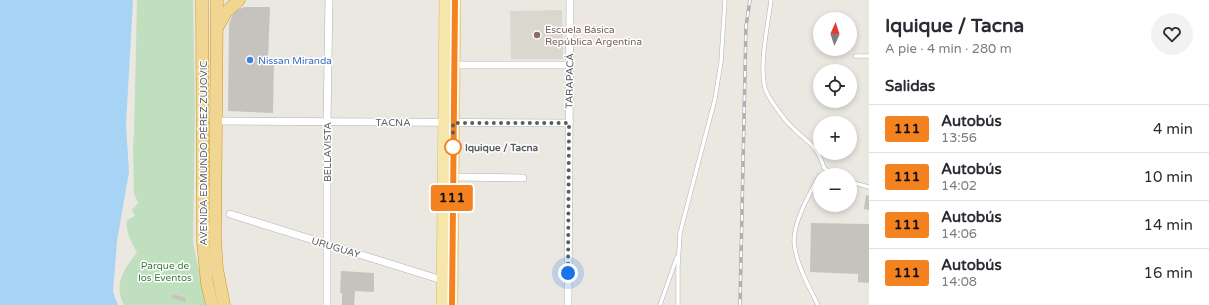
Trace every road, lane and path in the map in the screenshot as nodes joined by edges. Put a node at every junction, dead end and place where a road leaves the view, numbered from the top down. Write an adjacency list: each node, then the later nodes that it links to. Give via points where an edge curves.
1 (202, 0): 29 (highway, AVENIDA EDMUNDO PÉREZ ZUJOVIC, via 202,242)
2 (217, 0): 10 (highway, AVENIDA EDMUNDO PÉREZ ZUJOVIC)
3 (239, 0): 10 (highway, via 226,12)
4 (328, 0): 16 (street, BELLAVISTA)
5 (445, 0): 17 (main road)
6 (455, 0): 13 (main road)
7 (570, 0): 14 (street, TARAPACÁ)
8 (725, 0): 27 (lane, via 721,62 715,99 680,233)
9 (771, 0): 19 (lane, via 764,58 765,89 793,128 812,144)
10 (217, 27): 15 (highway, AVENIDA EDMUNDO PÉREZ ZUJOVIC)
11 (857, 56): 12 (lane)
12 (869, 56)
13 (454, 65): 14 (street); 17 (main road)
14 (569, 65): 18 (street, TARAPACÁ)
15 (217, 121): 16 (street, TACNA); 30 (highway, AVENIDA EDMUNDO PÉREZ ZUJOVIC, via 215,251)
16 (327, 122): 17 (street, TACNA); 26 (street, BELLAVISTA)
17 (448, 123): 18 (street, TACNA); 20 (main road); 28 (main road)
18 (569, 123): 34 (street, TARAPACÁ)
19 (824, 168)
20 (453, 178): 21 (street); 33 (main road)
21 (523, 178)
22 (857, 184): 23 (lane)
23 (869, 187)
24 (813, 188): 37 (lane, via 797,223 794,241 798,259)
25 (230, 214): 26 (street, URUGUAY)
26 (327, 244): 28 (street, URUGUAY); 31 (street, BELLAVISTA)
27 (679, 252): 35 (lane); 36 (lane)
28 (442, 280): 32 (main road)
29 (212, 305)
30 (224, 305)
31 (327, 305)
32 (442, 305)
33 (452, 305)
34 (568, 305)
35 (660, 305)
36 (678, 305)
37 (818, 305)

